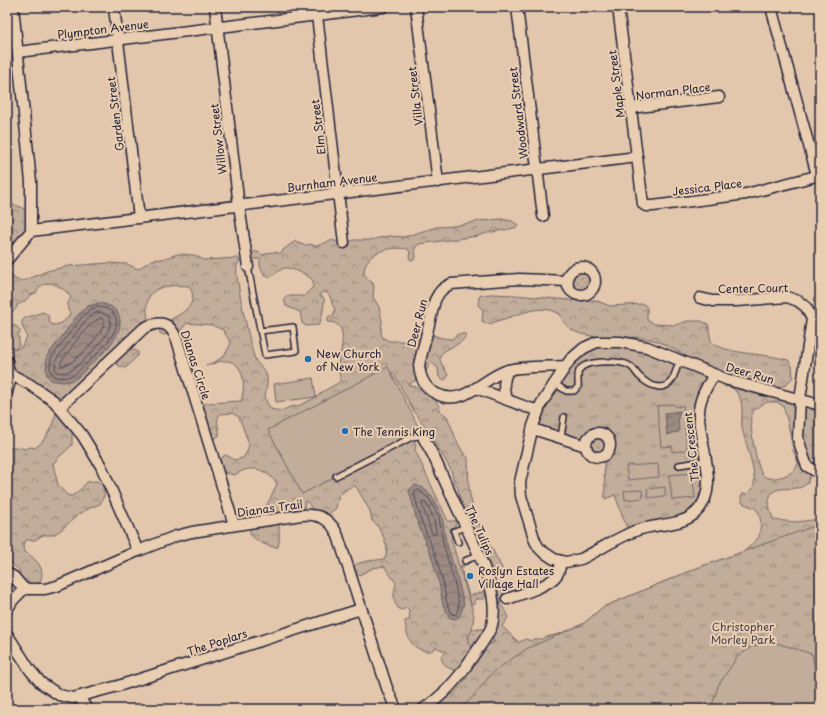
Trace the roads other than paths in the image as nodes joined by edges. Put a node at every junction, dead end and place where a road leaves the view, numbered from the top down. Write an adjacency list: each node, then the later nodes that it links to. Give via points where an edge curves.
1 (13, 7): 12 (street)
2 (114, 7): 11 (street, Garden Street)
3 (215, 7): 10 (street, Willow Street)
4 (382, 7): 9 (street, Plympton Avenue)
5 (416, 7): 18 (street, Villa Street)
6 (517, 7): 16 (street, Woodward Street)
7 (621, 7): 14 (street, Maple Street)
8 (771, 7): 17 (street)
9 (316, 11): 10 (street, Plympton Avenue); 19 (street, Elm Street)
10 (217, 27): 11 (street, Plympton Avenue); 20 (street, Willow Street)
11 (118, 39): 12 (street, Plympton Avenue); 22 (street, Garden Street)
12 (18, 52): 23 (street, via 32,191)
13 (719, 97): 14 (street, Norman Place)
14 (631, 108): 15 (street, Maple Street)
15 (637, 157): 16 (street, Burnham Avenue); 17 (street, Jessica Place, via 642,202 646,206 746,194)
16 (537, 169): 18 (street, Burnham Avenue); 21 (street, Woodward Street)
17 (819, 175)
18 (438, 182): 19 (street, Burnham Avenue)
19 (338, 194): 20 (street, Burnham Avenue); 24 (street, Elm Street)
20 (239, 206): 22 (street, Burnham Avenue); 26 (street, Willow Street)
21 (543, 216)
22 (139, 218): 23 (street, Burnham Avenue)
23 (31, 231): 25 (street)
24 (344, 243)
25 (7, 260)
26 (248, 267): 29 (lane)
27 (568, 281): 37 (street, Deer Run, via 519,279 450,284 440,290 420,357 420,375 432,392 442,397 455,398)
28 (700, 298): 40 (street, Center Court, via 713,301 788,298 806,307 812,320)
29 (260, 331): 29 (lane, via 265,355 296,351 293,327)
30 (680, 360): 32 (street, Deer Run, via 647,347 620,342 597,342 584,348); 35 (street, Deer Run); 36 (lane, via 671,381 661,387 652,386 625,363 606,362 582,367 578,374 578,387 574,391 566,391)
31 (7, 361): 34 (street)
32 (566, 366): 33 (street, Deer Run); 36 (street, Deer Run)
33 (508, 370): 37 (street, Deer Run); 39 (street, via 503,383)
34 (10, 374): 38 (street); 42 (street, via 42,392)
35 (714, 375): 40 (street, Deer Run); 49 (street, The Crescent, via 699,409)
36 (554, 383): 43 (street, Deer Run)
37 (476, 388): 39 (street)
38 (7, 392)
39 (508, 400): 43 (street)
40 (800, 400): 41 (street, Deer Run); 51 (street, Center Court, via 798,438 808,466)
41 (820, 405)
42 (60, 407): 53 (street, Dianas Circle, via 141,331 156,323 167,325 177,340); 56 (street, via 98,461)
43 (538, 410): 45 (street)
44 (564, 417): 46 (lane)
45 (532, 429): 46 (street); 59 (street, via 520,482 521,496 539,548 549,557)
46 (561, 438): 48 (street)
47 (424, 439): 52 (lane, The Tulips, via 420,436 412,437); 54 (street, The Tulips)
48 (586, 446)
49 (706, 461): 50 (lane); 59 (street, The Crescent, via 706,498 693,516 636,531 581,559)
50 (679, 465)
51 (820, 472)
52 (336, 476)
53 (234, 526): 56 (street, Dianas Trail, via 183,534); 63 (street, Dianas Trail, via 309,514 324,517 332,524 338,536)
54 (466, 527): 55 (lane, via 454,531); 57 (street, The Tulips)
55 (458, 542)
56 (138, 551): 61 (street, Dianas Trail, via 57,586)
57 (478, 555): 58 (lane); 69 (street, The Tulips, via 492,595 491,627 454,682)
58 (465, 561)
59 (562, 561): 62 (street, via 559,571 550,582)
60 (7, 573): 61 (street)
61 (24, 588): 64 (street)
62 (507, 600)
63 (361, 609): 66 (street, The Poplars); 68 (street, Dianas Trail)
64 (7, 610)
65 (7, 634): 66 (street, via 30,670 49,690 63,697)
66 (79, 697): 67 (street)
67 (87, 709)
68 (396, 709)
69 (422, 709)

